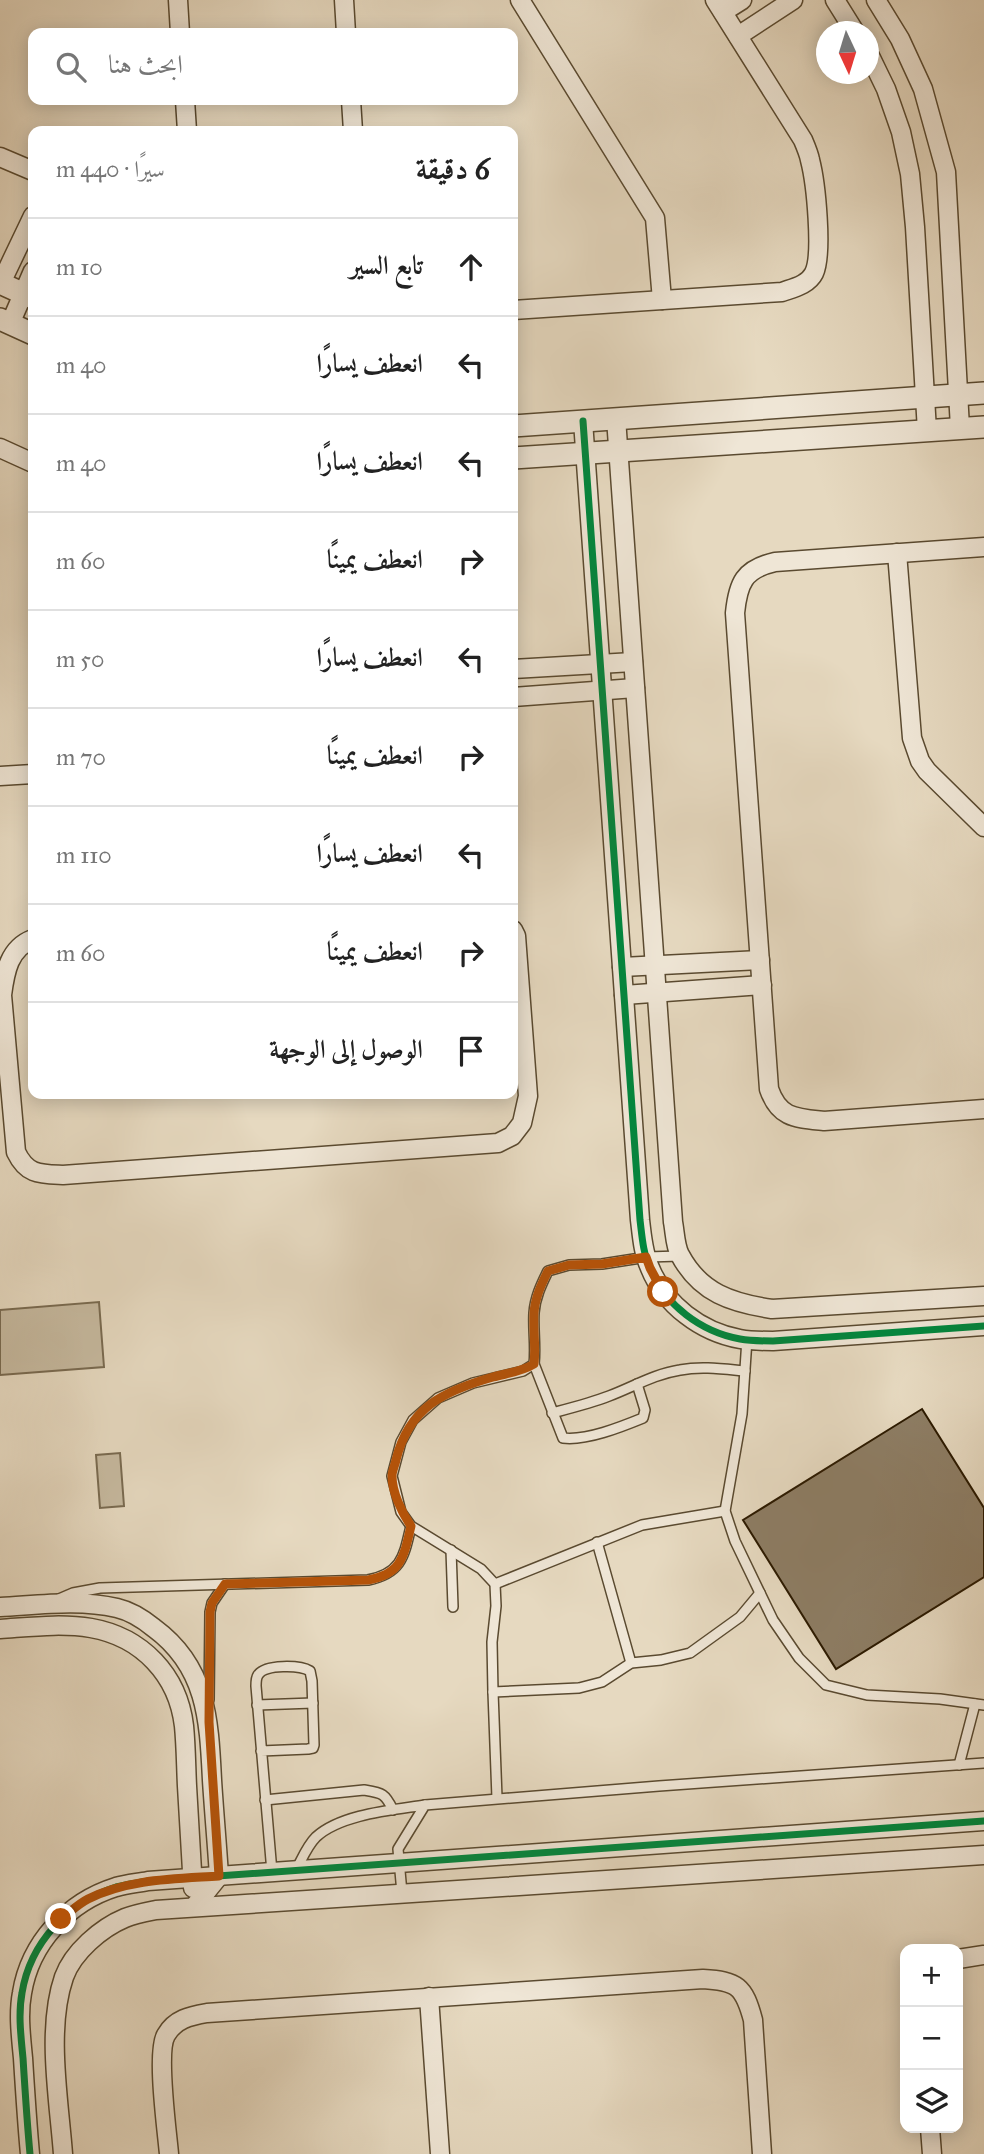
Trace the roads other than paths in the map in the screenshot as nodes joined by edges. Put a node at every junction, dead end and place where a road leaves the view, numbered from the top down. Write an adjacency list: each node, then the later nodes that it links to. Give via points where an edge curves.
1 (178, 0): 10 (street)
2 (344, 0): 11 (street)
3 (520, 0): 23 (street, via 655,218)
4 (742, 0): 8 (street)
5 (793, 0): 12 (street)
6 (835, 0): 9 (street)
7 (876, 0): 28 (street, via 923,89 946,172)
8 (719, 6): 12 (street)
9 (848, 21)
10 (180, 28)
11 (346, 28)
12 (737, 36): 23 (street, via 810,158 818,250 813,276 782,292)
13 (879, 75): 29 (street, via 901,132 910,174)
14 (185, 105): 16 (street)
15 (351, 105): 17 (street)
16 (187, 126)
17 (353, 126)
18 (0, 157): 19 (street)
19 (28, 169)
20 (28, 226): 21 (street)
21 (0, 284): 22 (street)
22 (28, 295): 25 (street)
23 (663, 300): 24 (street)
24 (518, 310)
25 (5, 322): 26 (street)
26 (28, 332)
27 (984, 393): 28 (street)
28 (958, 394): 29 (street); 34 (street)
29 (925, 397): 30 (street); 35 (street)
30 (616, 418): 31 (street); 37 (street)
31 (583, 421): 32 (street); 38 (street)
32 (518, 426)
33 (984, 427): 34 (street)
34 (960, 428): 35 (street)
35 (927, 431): 37 (street)
36 (0, 448): 40 (street)
37 (618, 452): 38 (street); 43 (street)
38 (586, 453): 39 (street); 44 (street)
39 (518, 458)
40 (28, 461)
41 (984, 547): 42 (street)
42 (897, 553): 51 (street, via 912,738 927,771); 53 (street, via 762,565 751,571 737,594)
43 (633, 662): 44 (street); 46 (street)
44 (601, 664): 45 (street); 47 (street)
45 (518, 669)
46 (635, 688): 47 (street); 55 (street)
47 (603, 690): 48 (street); 56 (street)
48 (518, 697)
49 (28, 774): 50 (street)
50 (0, 776)
51 (984, 827)
52 (28, 942): 54 (street, via 10,960 2,995 16,1152 21,1164 31,1171 63,1175 498,1143 512,1136 522,1123 528,1096)
53 (760, 960): 55 (street); 57 (street)
54 (518, 963)
55 (654, 965): 56 (street); 58 (street)
56 (622, 967): 59 (street)
57 (762, 985): 58 (street); 60 (street, via 769,1088 785,1114 824,1121)
58 (656, 992): 59 (street); 61 (street, via 673,1222)
59 (624, 995): 62 (street)
60 (984, 1109)
61 (681, 1256): 62 (lane); 63 (street, via 695,1277 718,1295 772,1309)
62 (646, 1257): 65 (street, via 663,1292 683,1314 708,1329); 66 (lane, via 548,1271 534,1313)
63 (984, 1296)
64 (984, 1326): 65 (street)
65 (747, 1339): 67 (lane)
66 (534, 1364): 69 (lane); 71 (lane, via 438,1398 413,1420 401,1442 392,1476 401,1512)
67 (745, 1371): 68 (lane, via 682,1369); 70 (lane)
68 (637, 1384): 69 (lane); 69 (lane, via 646,1410 643,1418 624,1426 563,1438)
69 (552, 1413)
70 (724, 1511): 72 (lane, via 642,1525); 76 (lane)
71 (411, 1526): 73 (lane); 74 (lane, via 400,1562 384,1577)
72 (597, 1542): 75 (lane); 81 (lane)
73 (451, 1550): 75 (lane); 79 (lane)
74 (225, 1584): 77 (lane, via 100,1588); 86 (lane, via 210,1612)
75 (495, 1584): 82 (lane)
76 (760, 1593): 81 (lane, via 740,1617 690,1653); 84 (lane, via 799,1658 826,1685 867,1695)
77 (44, 1604): 78 (street); 86 (street, via 118,1608 143,1619 167,1637 187,1663)
78 (0, 1607)
79 (453, 1607)
80 (0, 1629): 100 (street, via 92,1628 123,1637 148,1653 166,1674 184,1725)
81 (631, 1663): 82 (lane, via 602,1682 579,1688)
82 (493, 1692): 90 (lane)
83 (313, 1703): 85 (lane); 85 (lane, via 310,1671 293,1667 268,1668 256,1676); 87 (lane, via 313,1748)
84 (980, 1704): 89 (lane)
85 (257, 1705): 87 (lane)
86 (209, 1722): 99 (street)
87 (261, 1751): 91 (lane)
88 (984, 1763): 89 (lane)
89 (960, 1765): 90 (lane)
90 (497, 1798): 92 (lane)
91 (265, 1800): 93 (lane, via 364,1790 387,1796); 98 (lane)
92 (425, 1805): 93 (lane); 96 (lane, via 398,1849)
93 (393, 1810): 97 (lane, via 348,1819 317,1836)
94 (984, 1822): 96 (street)
95 (984, 1855): 101 (street)
96 (398, 1862): 97 (street); 101 (lane)
97 (296, 1870): 98 (street)
98 (272, 1872): 99 (street)
99 (219, 1876): 100 (street); 102 (street)
100 (192, 1878): 102 (street); 107 (street, via 148,1881 106,1891 85,1900 43,1939 28,1968 21,1996)
101 (402, 1893): 102 (street)
102 (194, 1907): 108 (street, via 125,1918 100,1932 65,1974 55,2036)
103 (984, 1955): 104 (street)
104 (963, 1958)
105 (429, 1997): 109 (street, via 207,2012 174,2024 164,2037 162,2054); 110 (street); 111 (street, via 727,1980 748,2001 753,2020)
106 (930, 2133): 112 (street)
107 (30, 2154)
108 (63, 2154)
109 (169, 2154)
110 (440, 2154)
111 (762, 2154)
112 (932, 2154)

